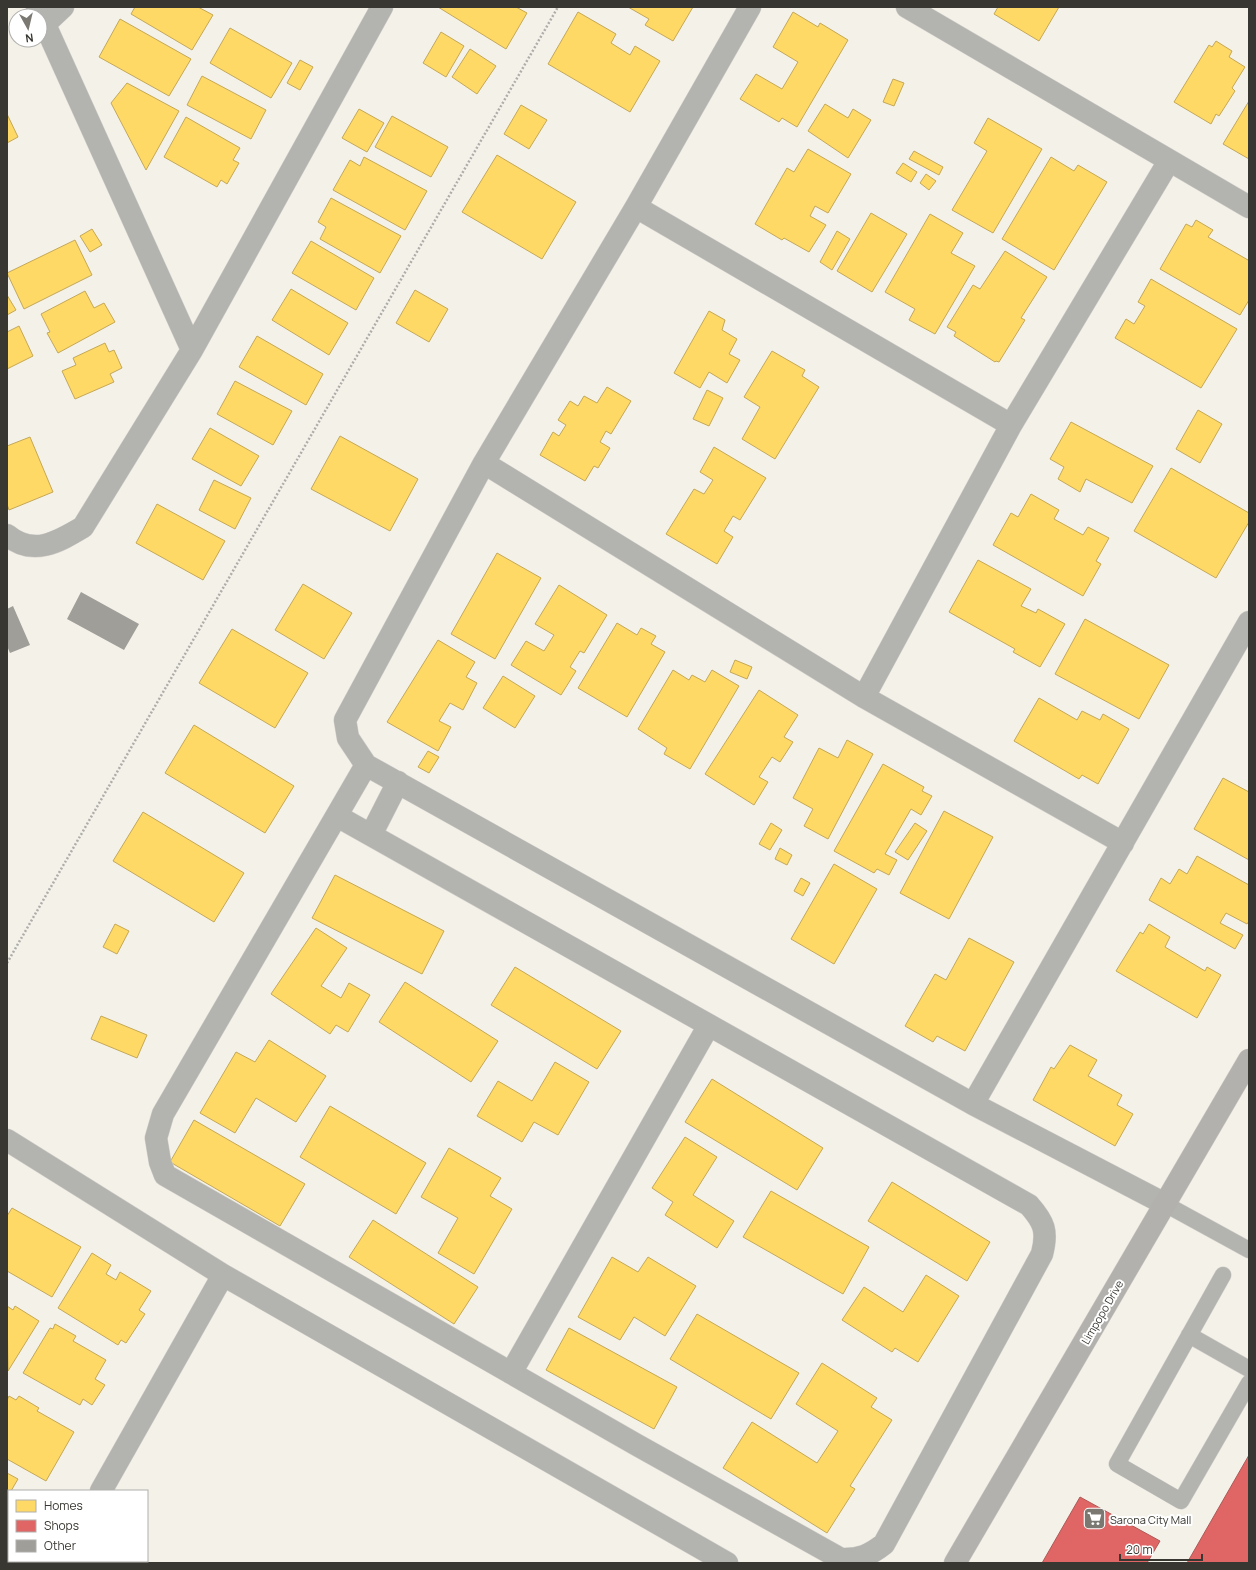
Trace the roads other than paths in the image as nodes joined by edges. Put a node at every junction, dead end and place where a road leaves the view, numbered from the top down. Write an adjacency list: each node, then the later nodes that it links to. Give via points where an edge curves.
1 (63, 7): 5 (street)
2 (382, 7): 10 (street)
3 (750, 7): 8 (street)
4 (907, 7): 7 (street)
5 (48, 12)
6 (48, 31): 10 (street)
7 (1169, 161): 9 (street); 11 (street)
8 (636, 207): 11 (street); 12 (street)
9 (1249, 207)
10 (192, 350): 13 (street, via 83,527 57,543 34,548 12,540)
11 (1011, 425): 15 (street)
12 (484, 463): 15 (street); 16 (street, via 345,720 348,738)
13 (7, 535)
14 (1249, 622): 20 (street)
15 (864, 697): 20 (street)
16 (366, 765): 17 (street); 18 (street)
17 (398, 782): 19 (street); 23 (street)
18 (337, 816): 19 (street); 31 (street, via 163,1114 156,1138 160,1162 165,1175)
19 (371, 835): 21 (street)
20 (1123, 843): 23 (street)
21 (709, 1025): 31 (street); 31 (street, via 1029,1205 1043,1223 1046,1239 1042,1254 884,1544 870,1555 854,1560 841,1559)
22 (1249, 1060): 25 (street, Limpopo Drive)
23 (973, 1104): 25 (street)
24 (7, 1140): 27 (street)
25 (1165, 1204): 26 (lane); 35 (street, Limpopo Drive)
26 (1249, 1250)
27 (224, 1275): 33 (street); 34 (street)
28 (1223, 1275): 29 (lane)
29 (1189, 1335): 30 (lane); 32 (lane, via 1117,1464 1181,1501)
30 (1249, 1369)
31 (511, 1373)
32 (1249, 1383)
33 (102, 1490)
34 (727, 1563)
35 (955, 1563)

